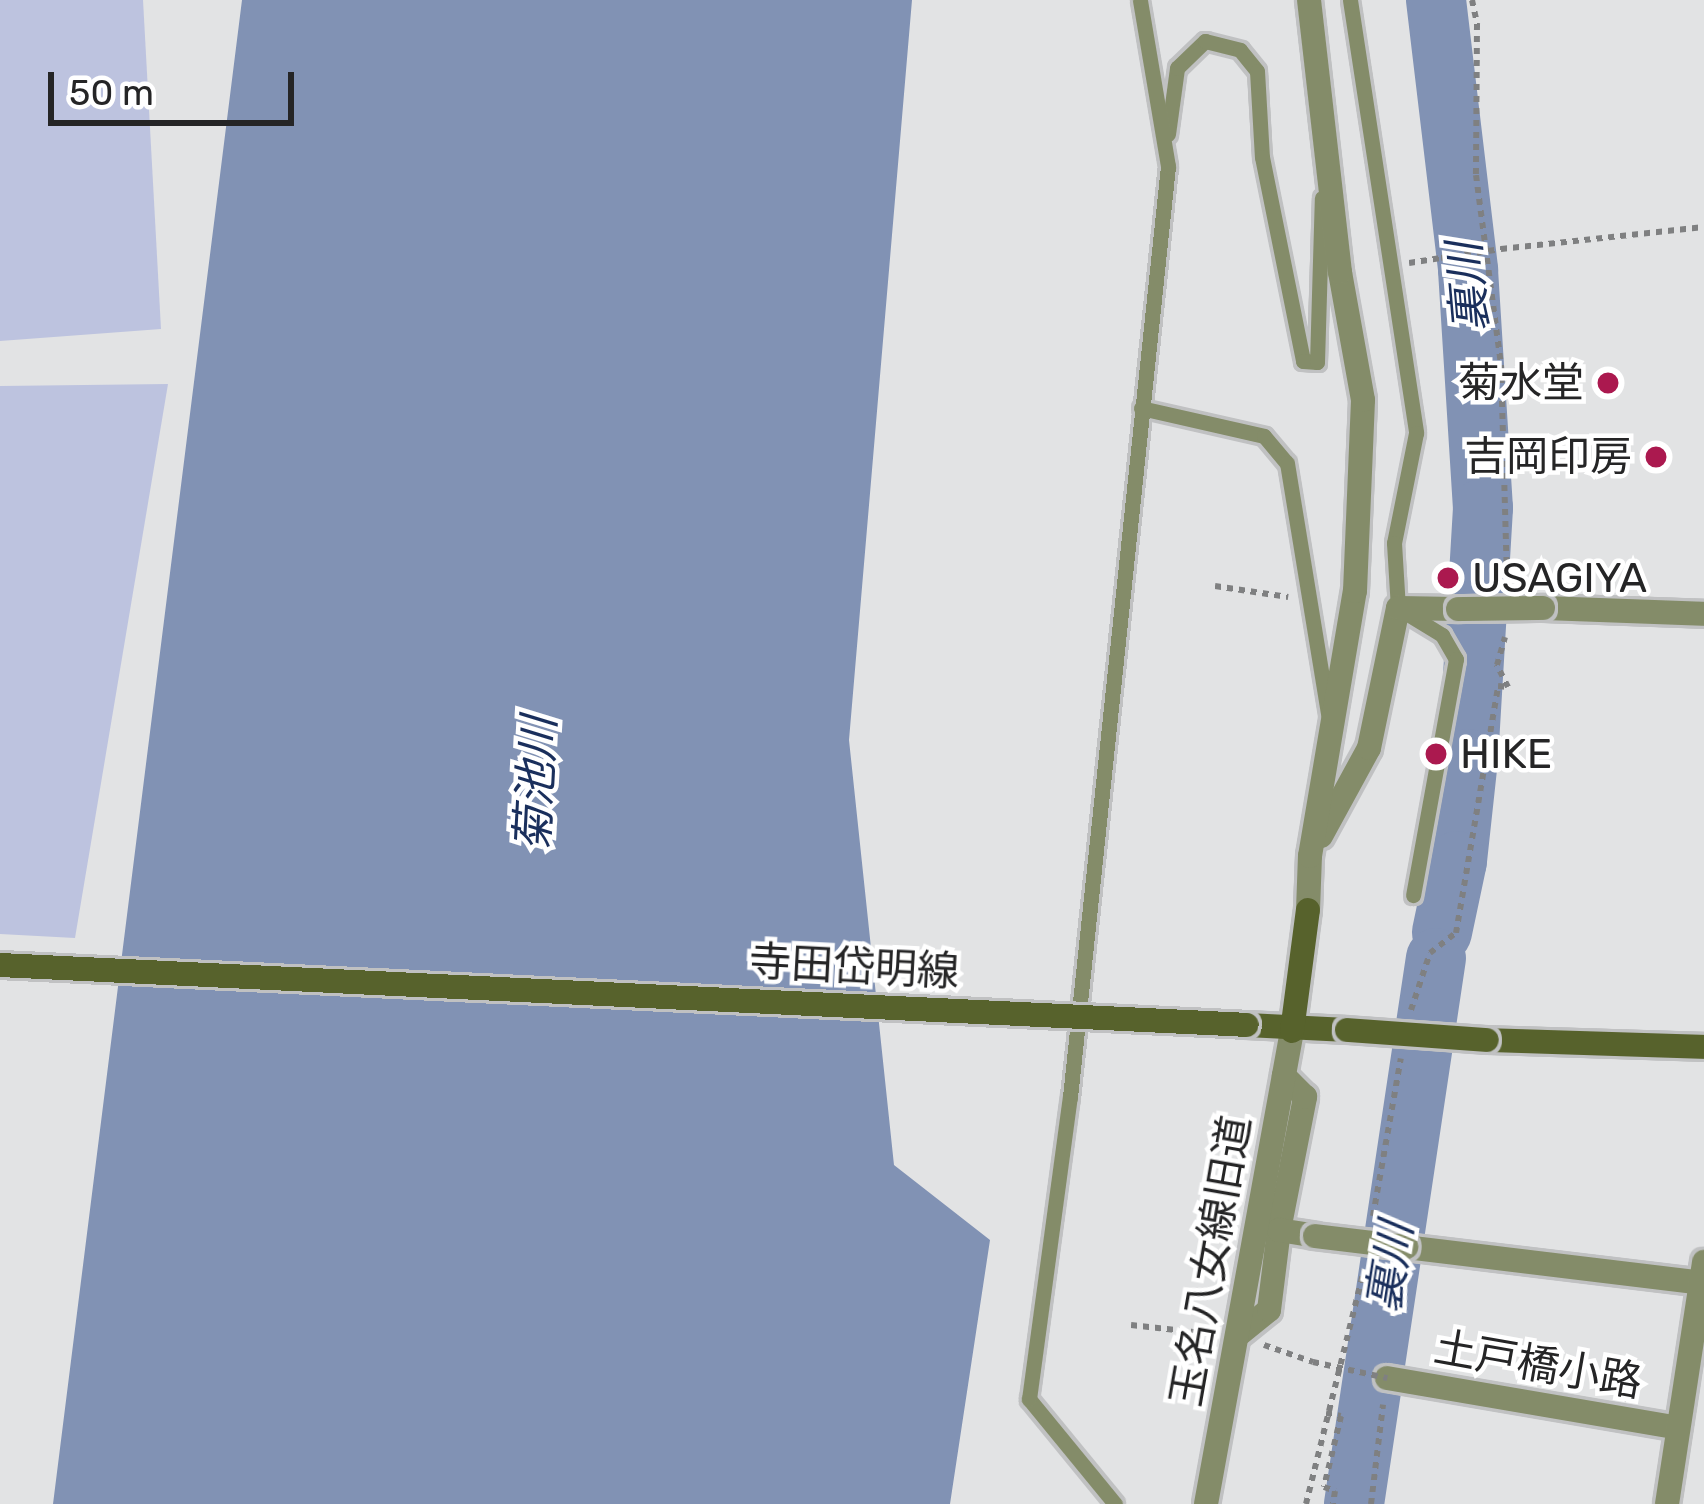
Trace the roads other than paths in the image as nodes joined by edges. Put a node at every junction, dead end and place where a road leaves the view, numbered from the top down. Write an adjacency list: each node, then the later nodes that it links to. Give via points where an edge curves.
1 (1140, 0): 5 (lane)
2 (1309, 0): 4 (street)
3 (1350, 0): 7 (lane, via 1415,434 1394,543)
4 (1324, 99): 5 (lane, via 1317,362 1303,362 1262,158 1257,70 1240,50 1204,41 1177,68); 9 (street, via 1340,272 1363,400 1355,591)
5 (1166, 152): 6 (lane)
6 (1142, 407): 9 (lane, via 1264,436 1287,463); 22 (lane, via 1073,1074 1029,1400)
7 (1398, 608): 8 (street, bridge); 10 (street, via 1370,748); 11 (lane, via 1442,635 1456,658)
8 (1704, 614)
9 (1331, 735): 10 (street)
10 (1310, 856): 12 (street)
11 (1413, 895)
12 (1307, 910): 14 (main road)
13 (0, 965): 14 (main road, 寺田岱明線, bridge)
14 (1292, 1031): 15 (main road, 寺田岱明線, bridge); 16 (street, 玉名八女線旧道)
15 (1704, 1048)
16 (1284, 1076): 17 (street, via 1305,1097); 19 (street, 玉名八女線旧道)
17 (1279, 1230): 18 (street, bridge); 19 (street, via 1269,1310)
18 (1702, 1276): 21 (street)
19 (1238, 1336): 23 (street, 玉名八女線旧道)
20 (1387, 1378): 21 (street, 土戸橋小路)
21 (1675, 1427): 24 (street)
22 (1115, 1504)
23 (1205, 1504)
24 (1667, 1504)

